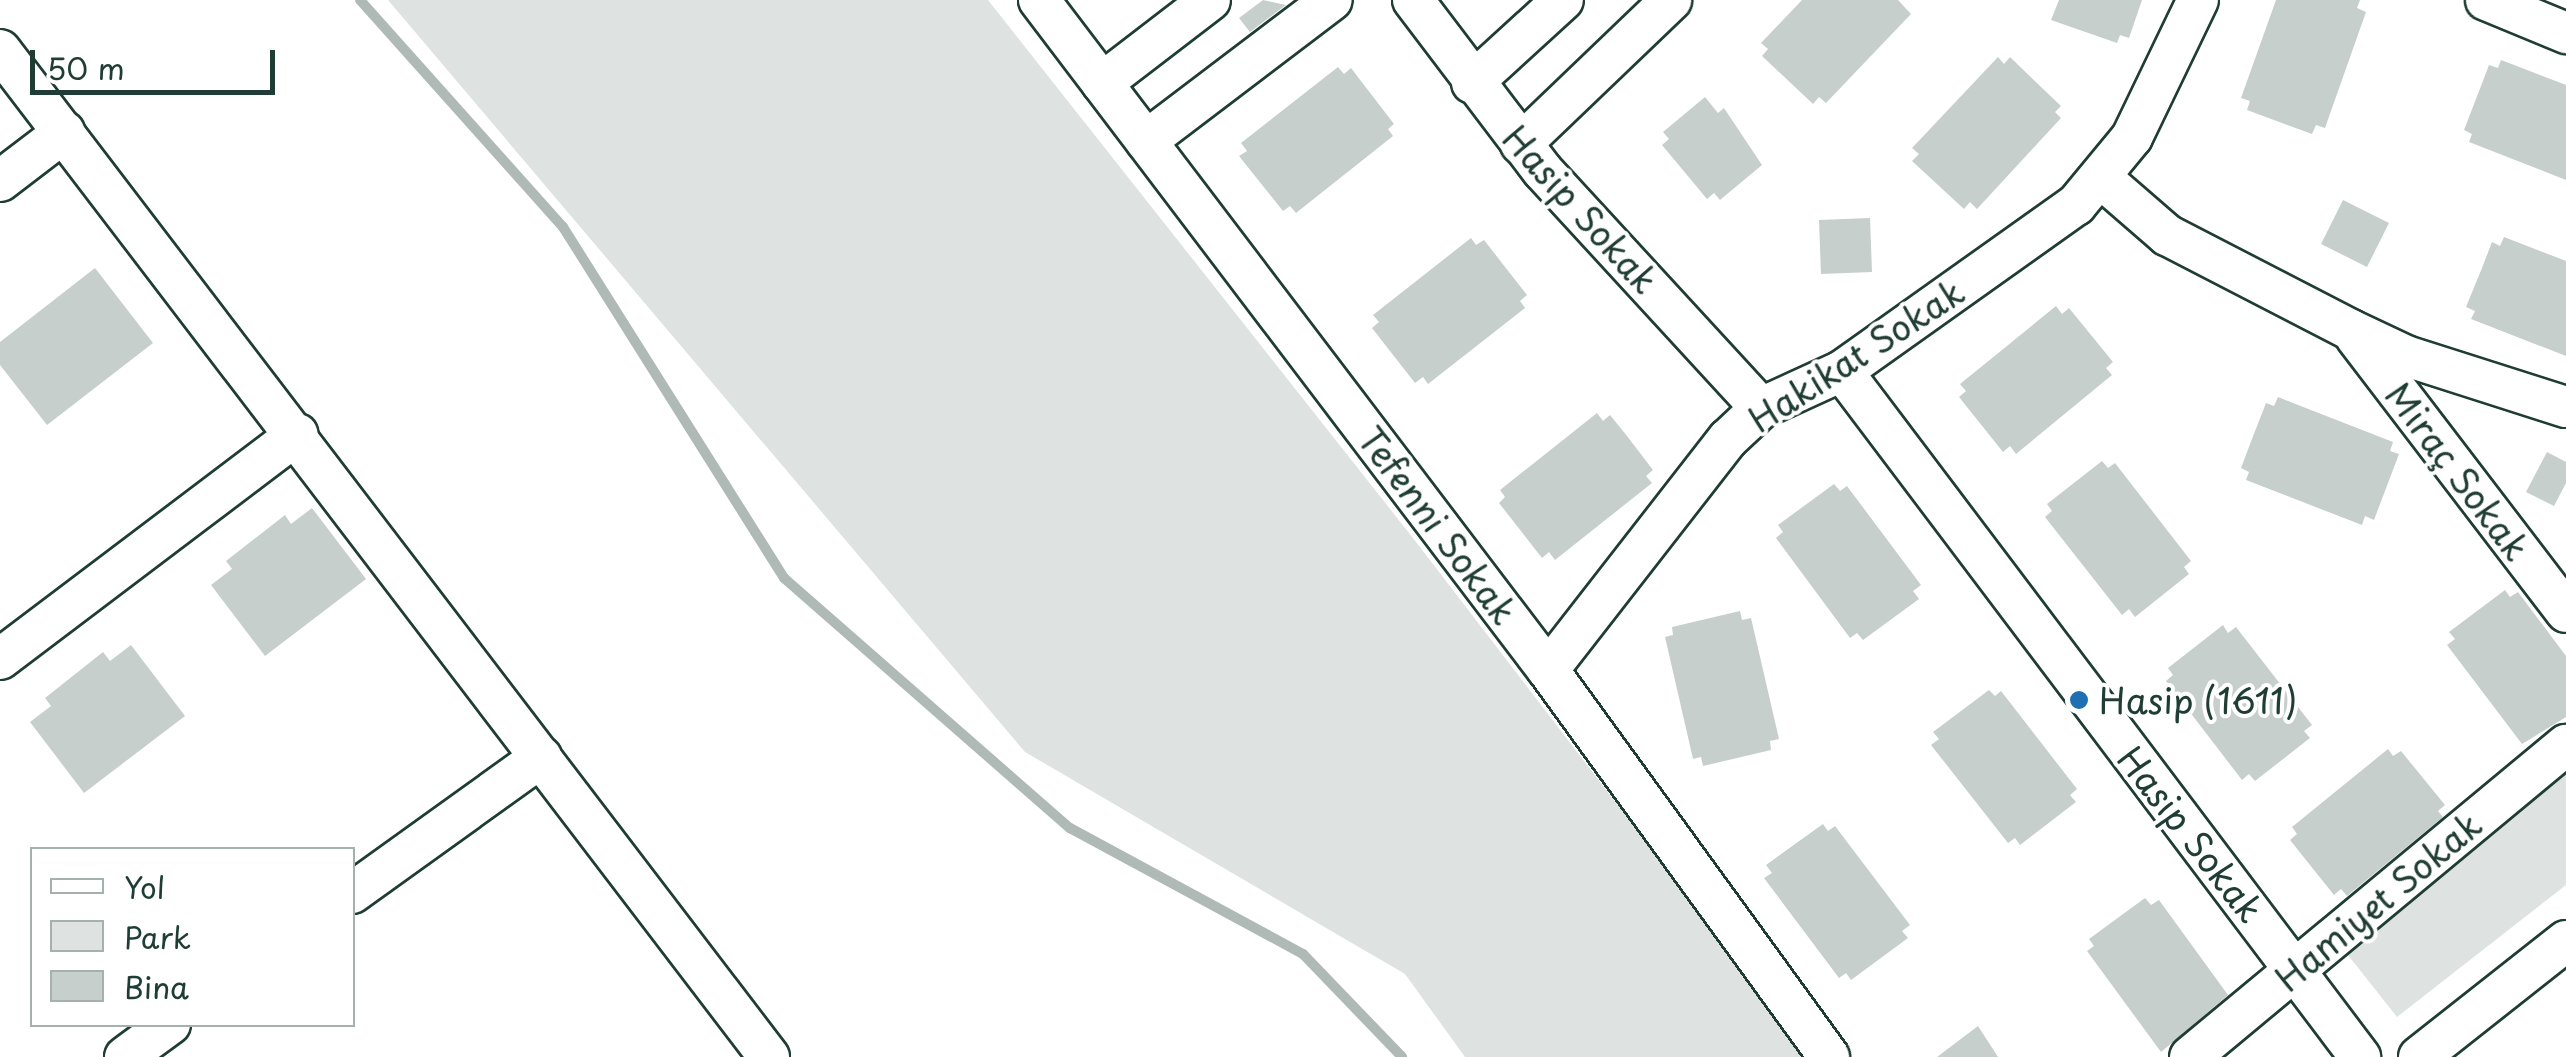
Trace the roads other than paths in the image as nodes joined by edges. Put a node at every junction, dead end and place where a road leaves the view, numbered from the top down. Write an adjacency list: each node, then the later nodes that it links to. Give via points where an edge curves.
1 (1039, 0): 11 (street, Tefenni Sokak)
2 (1210, 0): 11 (street)
3 (1332, 0): 14 (street)
4 (1413, 0): 12 (street, Hasip Sokak)
5 (1563, 0): 12 (street)
6 (1671, 0): 15 (street)
7 (2198, 0): 16 (street, Hakikat Sokak, via 2132,138)
8 (2486, 0): 9 (street)
9 (2566, 33)
10 (0, 50): 13 (street)
11 (1102, 83): 14 (street, Tefenni Sokak)
12 (1472, 83): 15 (street, Hasip Sokak)
13 (64, 132): 17 (street); 22 (street)
14 (1146, 141): 25 (street, Tefenni Sokak)
15 (1520, 144): 21 (street, Hasip Sokak)
16 (2100, 177): 18 (street, Miraç Sokak, via 2167,235); 19 (street, Hakikat Sokak, via 2076,206)
17 (0, 181)
18 (2351, 330): 20 (street, Miraç Sokak, via 2406,356); 23 (street, Miraç Sokak)
19 (1842, 371): 21 (street, Hakikat Sokak); 30 (street, Hasip Sokak, via 2160,798)
20 (2566, 406)
21 (1761, 408): 25 (street, Hakikat Sokak, via 1728,439)
22 (298, 434): 24 (street); 27 (street)
23 (2566, 612)
24 (0, 659)
25 (1548, 670): 34 (street, Tefenni Sokak)
26 (2566, 745): 30 (street, Hamiyet Sokak)
27 (541, 757): 28 (street); 32 (street)
28 (355, 891)
29 (2566, 941): 37 (street)
30 (2296, 968): 35 (street, Hamiyet Sokak); 36 (street, Hasip Sokak)
31 (166, 1027): 33 (street)
32 (749, 1050)
33 (125, 1057)
34 (1829, 1057)
35 (2190, 1057)
36 (2360, 1057)
37 (2419, 1057)

